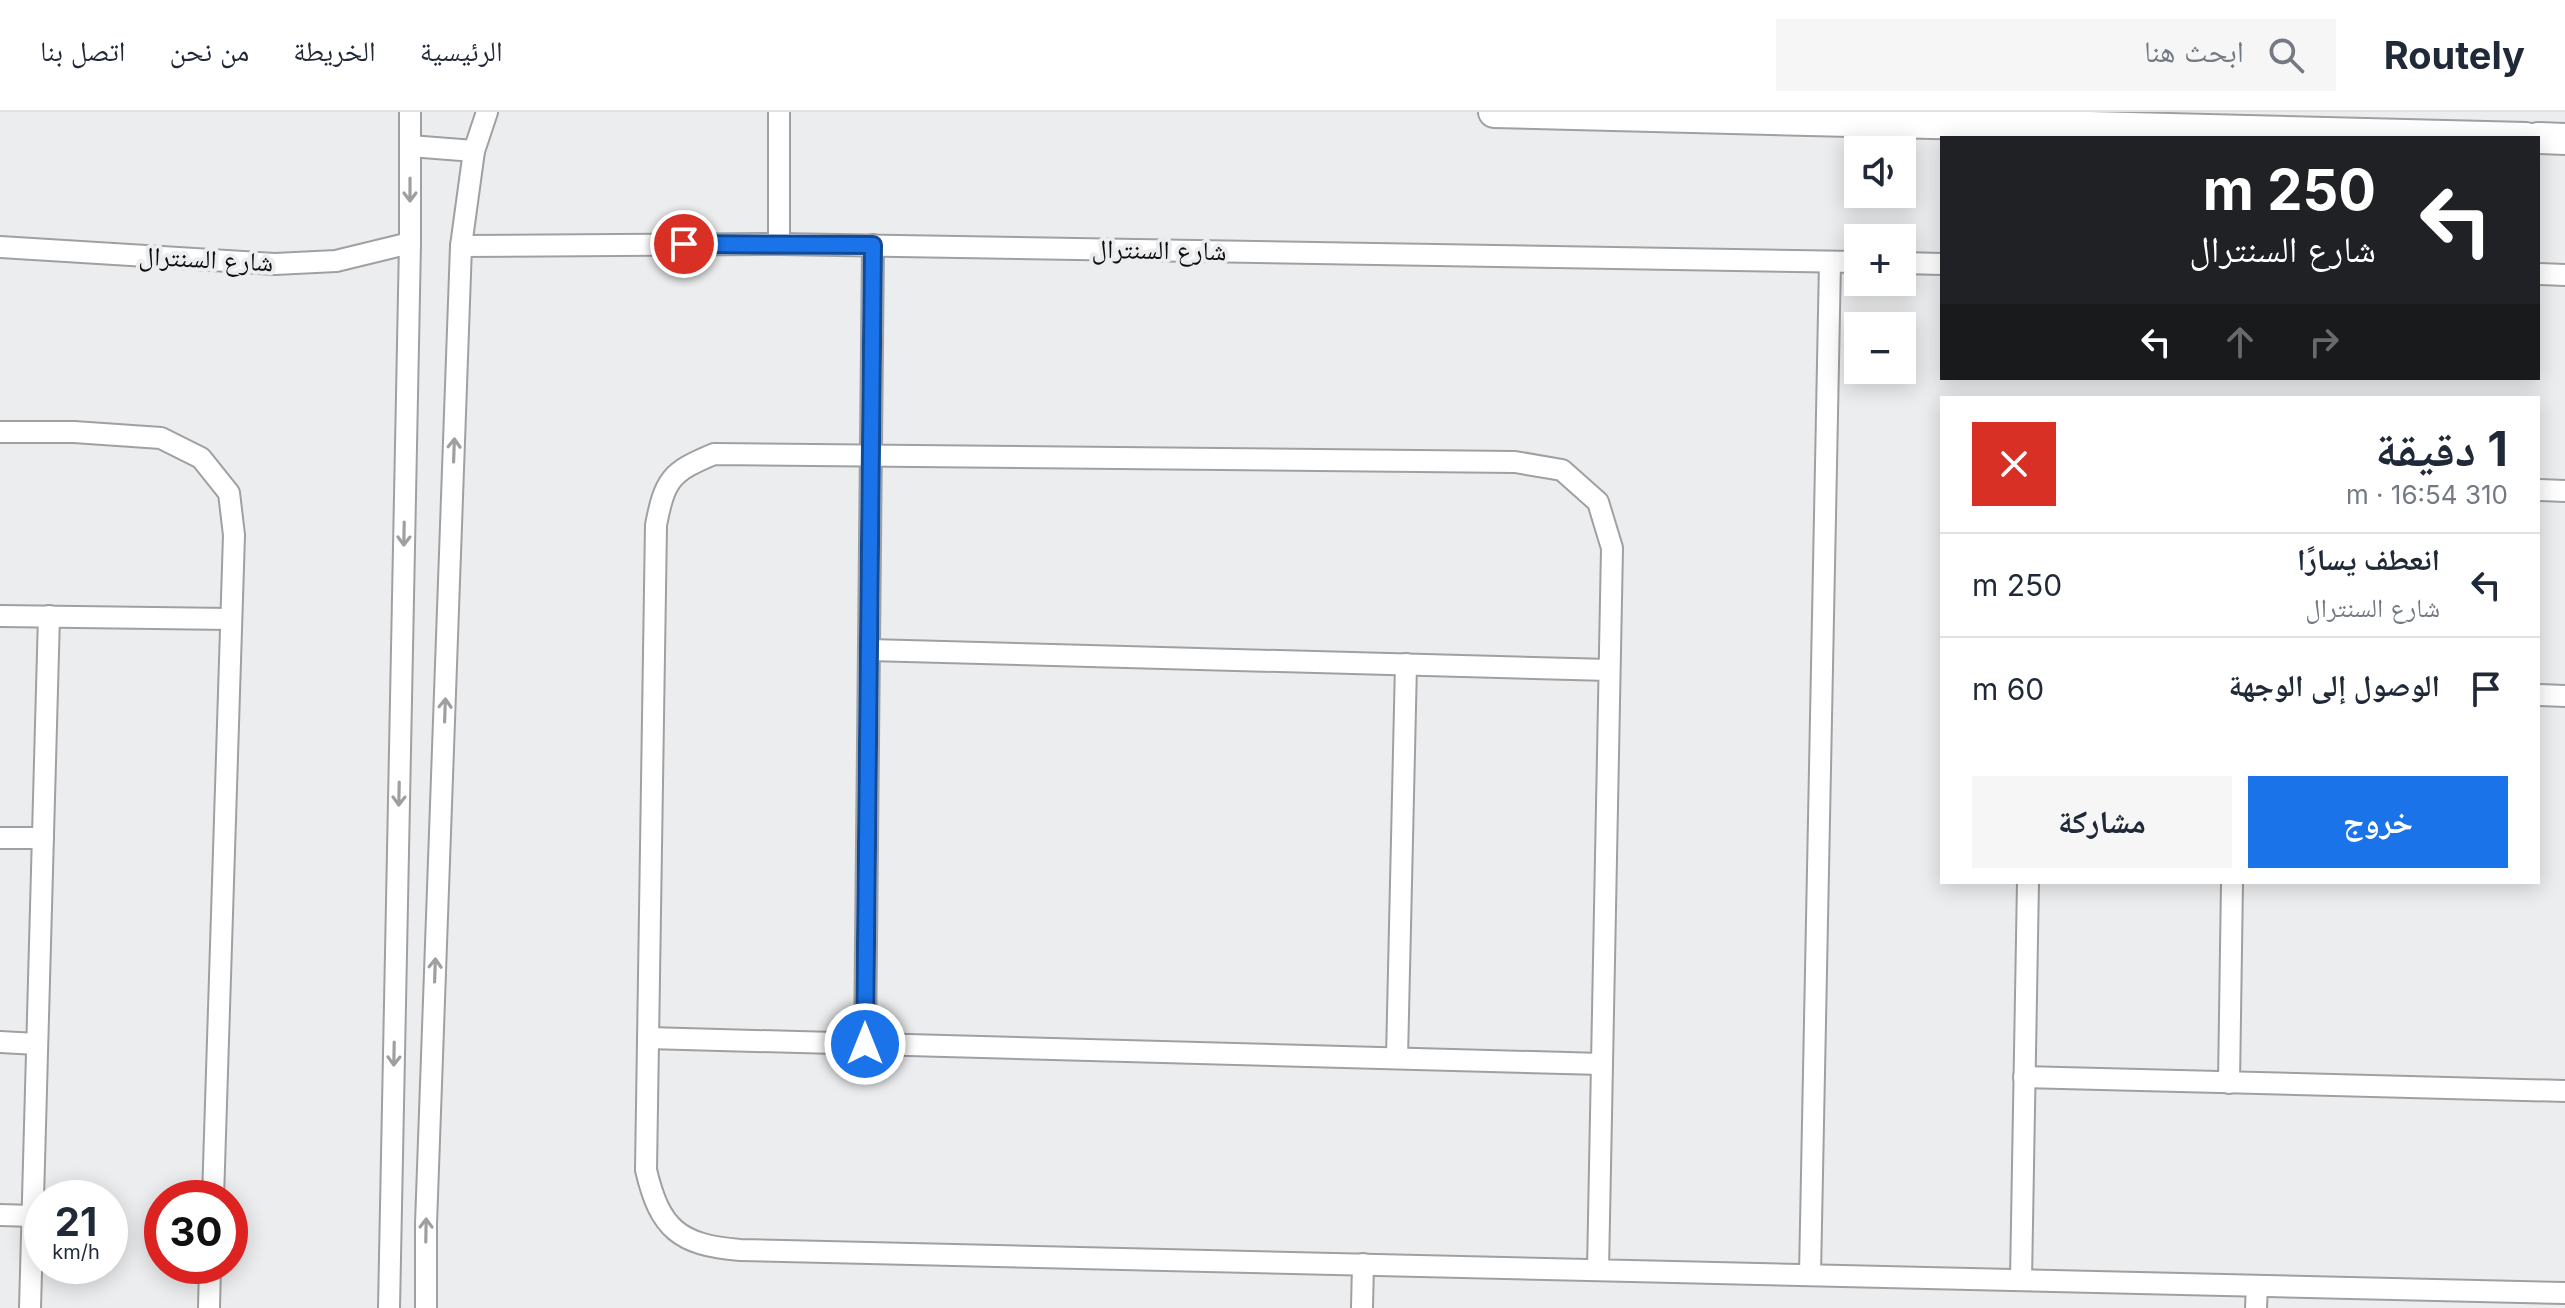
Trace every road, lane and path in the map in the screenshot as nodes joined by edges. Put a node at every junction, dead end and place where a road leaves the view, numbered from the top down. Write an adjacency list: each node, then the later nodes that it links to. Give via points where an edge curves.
1 (410, 112): 8 (street)
2 (487, 112): 9 (street)
3 (779, 112): 11 (street)
4 (1494, 112): 5 (street)
5 (2447, 136)
6 (2540, 138): 7 (street)
7 (2565, 139)
8 (410, 146): 9 (street); 10 (street, one-way to 10)
9 (474, 151): 13 (street)
10 (410, 243): 14 (street, شارع السنترال, via 336,261 275,264); 60 (street, one-way to 60)
11 (779, 244): 12 (street, شارع السنترال); 13 (street, شارع السنترال)
12 (873, 245): 15 (street, شارع السنترال); 22 (street)
13 (461, 246): 61 (street, one-way to 13)
14 (0, 247)
15 (1830, 262): 16 (street, شارع السنترال); 52 (street)
16 (1844, 262)
17 (1916, 263): 18 (street)
18 (1940, 264)
19 (2540, 274): 20 (street)
20 (2565, 275)
21 (0, 432): 27 (street, via 161,438 201,458 229,493 234,535)
22 (871, 455): 28 (street); 30 (street, via 1515,462 1562,470 1598,502 1612,548); 37 (street, via 714,454 683,467 662,493 656,525)
23 (2540, 490): 24 (street)
24 (2565, 491)
25 (0, 616): 26 (street)
26 (49, 616): 27 (street); 34 (street)
27 (231, 619): 47 (street)
28 (869, 650): 29 (street); 40 (street)
29 (1406, 664): 30 (street); 41 (street)
30 (1609, 670): 42 (street)
31 (2540, 695): 32 (street)
32 (2565, 696)
33 (0, 838): 34 (street)
34 (43, 838): 39 (street)
35 (2028, 884): 43 (street)
36 (2232, 884): 44 (street)
37 (648, 1038): 40 (street); 50 (street, via 646,1170 654,1203 675,1231 705,1247)
38 (0, 1042): 39 (street)
39 (37, 1044): 46 (street)
40 (865, 1044): 41 (street)
41 (1397, 1058): 42 (street)
42 (1602, 1064): 51 (street)
43 (2024, 1077): 44 (street); 53 (street)
44 (2229, 1083): 45 (street)
45 (2565, 1091)
46 (34, 1180)
47 (214, 1180)
48 (0, 1215): 49 (street)
49 (24, 1216)
50 (1363, 1264): 51 (street); 62 (street)
51 (1598, 1270): 52 (street)
52 (1810, 1275): 53 (street)
53 (2021, 1280): 56 (street)
54 (31, 1284): 58 (street)
55 (210, 1284): 59 (street)
56 (2257, 1286): 57 (street); 63 (street)
57 (2565, 1293)
58 (30, 1308)
59 (209, 1308)
60 (389, 1308)
61 (426, 1308)
62 (1362, 1308)
63 (2256, 1308)

